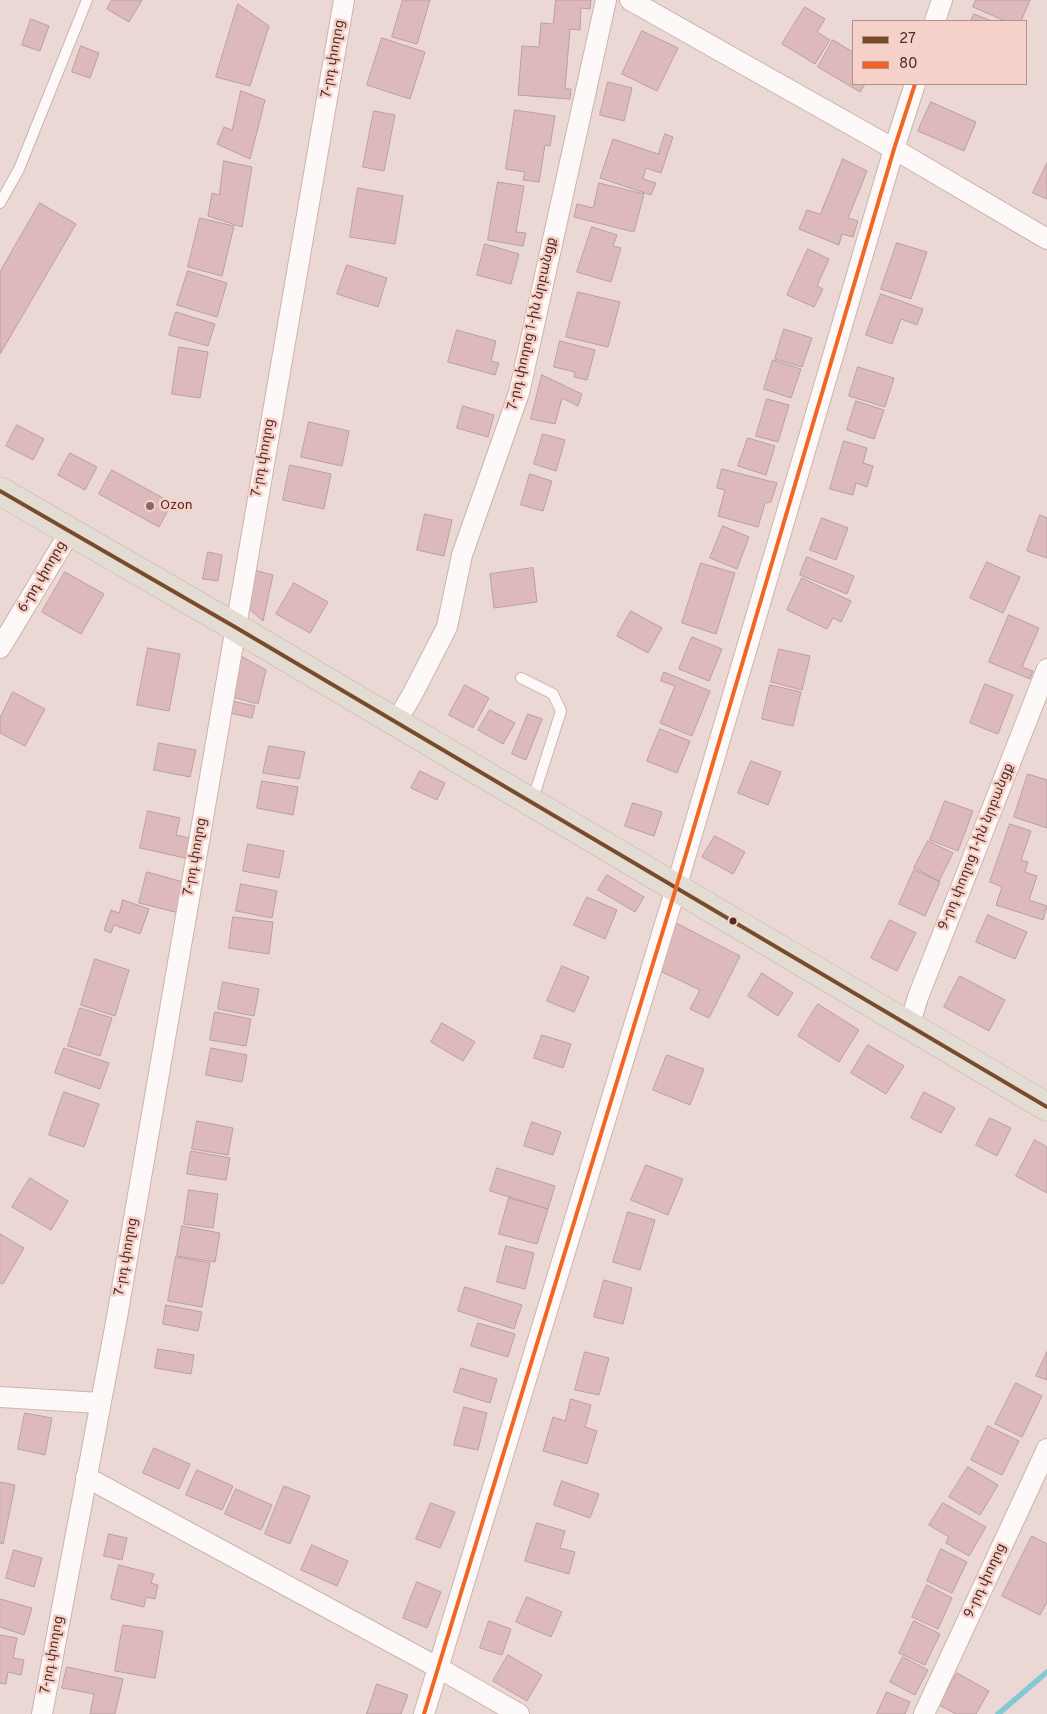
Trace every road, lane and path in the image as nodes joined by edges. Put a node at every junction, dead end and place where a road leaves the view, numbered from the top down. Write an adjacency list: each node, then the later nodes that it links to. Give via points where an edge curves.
1 (87, 0): 9 (lane, via 19,170)
2 (344, 0): 13 (street, 7-րդ փողոց)
3 (606, 0): 17 (street, 7-րդ փողոց 1-ին նրբանցք, via 519,393 462,555 447,627)
4 (630, 0): 8 (street)
5 (942, 0): 6 (street)
6 (935, 20)
7 (915, 85): 8 (street)
8 (894, 149): 10 (street); 19 (street)
9 (0, 203)
10 (1047, 239)
11 (0, 491): 12 (main road)
12 (70, 532): 13 (main road); 14 (street, 6-րդ փողոց)
13 (235, 626): 17 (main road); 23 (street, 7-րդ փողոց)
14 (0, 648)
15 (1047, 669): 20 (street, 9-րդ փողոց 1-ին նրբանցք)
16 (521, 678): 18 (lane, via 553,694 561,711)
17 (396, 722): 18 (main road)
18 (532, 803): 19 (main road)
19 (676, 888): 20 (main road); 26 (street)
20 (909, 1027): 21 (main road)
21 (1047, 1108)
22 (0, 1397): 23 (street)
23 (100, 1403): 25 (street, 7-րդ փողոց)
24 (1047, 1449): 30 (street, 9-րդ փողոց)
25 (86, 1476): 26 (street); 27 (street, 7-րդ փողոց)
26 (437, 1667): 28 (street); 29 (street)
27 (42, 1714)
28 (424, 1714)
29 (519, 1714)
30 (924, 1714)

